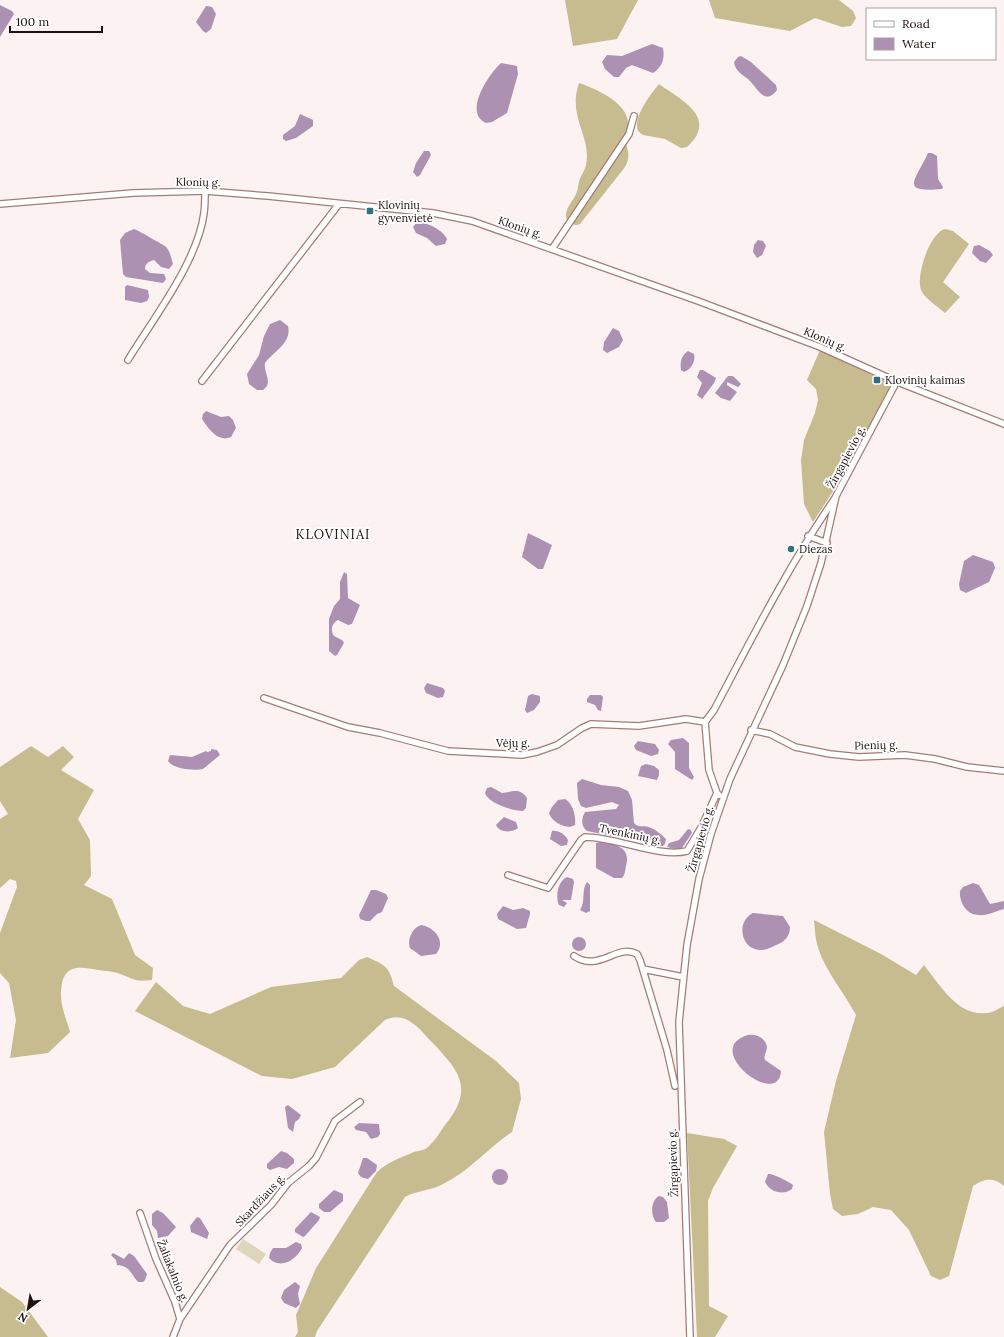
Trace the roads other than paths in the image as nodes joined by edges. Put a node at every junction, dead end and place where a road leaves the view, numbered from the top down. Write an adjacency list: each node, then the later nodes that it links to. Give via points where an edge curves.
1 (634, 116): 5 (street, via 629,134)
2 (205, 191): 3 (street, Klonių g., via 133,193); 4 (street, Klonių g.); 6 (street, via 204,212 192,252)
3 (0, 204)
4 (339, 204): 5 (street, Klonių g., via 433,213 472,221); 7 (street)
5 (552, 249): 8 (street, Klonių g., via 820,347)
6 (128, 360)
7 (202, 381)
8 (897, 381): 9 (street, Klonių g.); 10 (street, Žirgapievio g.)
9 (1004, 424)
10 (836, 496): 11 (street); 12 (street, Žirgapievio g.)
11 (808, 536): 12 (street); 14 (street, via 757,626 714,710)
12 (827, 543): 15 (street, Žirgapievio g., via 794,640)
13 (264, 698): 14 (street, Vėjų g., via 348,727 448,751 522,755 557,745 591,724 640,726 686,719)
14 (705, 722): 17 (street, via 709,770)
15 (751, 730): 16 (street, Pienių g., via 770,734 795,747 830,754 859,757 905,755); 18 (street, Žirgapievio g.)
16 (1004, 771)
17 (717, 793): 18 (street); 19 (street, Tvenkinių g., via 702,826 686,851 663,851 585,837 548,888)
18 (723, 796): 22 (street, Žirgapievio g., via 699,879)
19 (508, 875)
20 (574, 956): 21 (street, via 583,962 593,962 633,952 640,960)
21 (642, 969): 22 (street); 23 (street, via 667,1050)
22 (682, 977): 28 (street, Žirgapievio g., via 679,1048)
23 (675, 1086)
24 (360, 1102): 26 (street, Skardžiaus g., via 335,1122 309,1166 288,1183 271,1205 230,1245)
25 (140, 1213): 26 (street, Žaliakalnio g.)
26 (180, 1319): 27 (street, Žaliakalnio g.)
27 (173, 1337)
28 (690, 1337)

